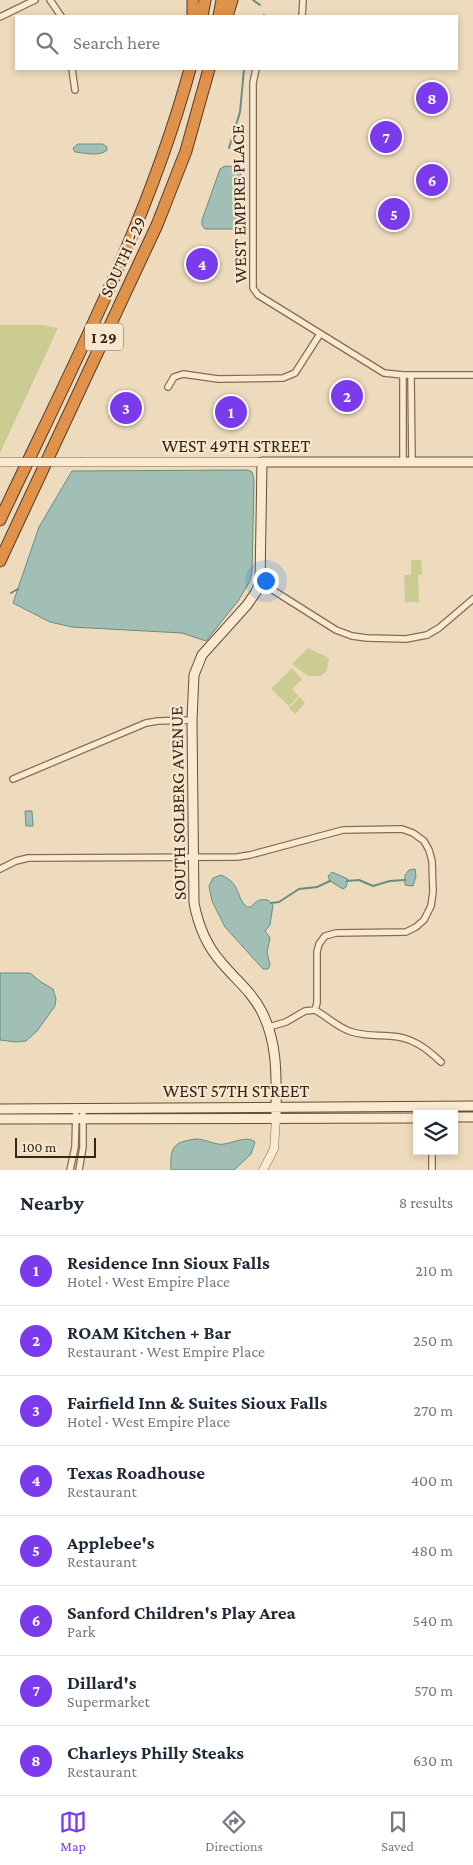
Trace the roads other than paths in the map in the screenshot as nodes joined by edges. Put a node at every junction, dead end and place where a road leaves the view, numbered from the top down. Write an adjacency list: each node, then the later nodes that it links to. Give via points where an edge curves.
1 (35, 0): 14 (street)
2 (50, 0): 8 (street)
3 (193, 0): 9 (highway)
4 (204, 0): 10 (highway)
5 (222, 0): 11 (highway)
6 (232, 0): 12 (highway)
7 (302, 0): 13 (street)
8 (60, 15)
9 (193, 15)
10 (202, 15)
11 (220, 15)
12 (227, 15)
13 (302, 15)
14 (0, 17)
15 (72, 70): 19 (street)
16 (188, 70): 29 (highway, SOUTH I-29 / I 29, via 163,157 141,214)
17 (210, 70): 30 (highway, SOUTH I-29 / I 29, via 177,175 157,226)
18 (256, 70): 20 (street, WEST EMPIRE PLACE, via 253,83 253,288 258,295)
19 (75, 90)
20 (320, 334): 21 (street, WEST EMPIRE PLACE, via 384,372); 24 (street, via 291,376 218,379 183,374 174,377)
21 (403, 375): 22 (street, WEST EMPIRE PLACE); 27 (street)
22 (411, 375): 23 (street, WEST EMPIRE PLACE); 27 (street)
23 (473, 375)
24 (168, 387)
25 (0, 462): 26 (street, WEST 49TH STREET, bridge)
26 (262, 462): 27 (main road, WEST 49TH STREET); 31 (main road, SOUTH SOLBERG AVENUE)
27 (408, 462): 28 (main road, WEST 49TH STREET)
28 (473, 462)
29 (0, 520)
30 (0, 561)
31 (260, 582): 32 (street, via 336,630 367,638 420,638 439,628); 33 (main road, SOUTH SOLBERG AVENUE, via 247,605 200,660 194,675)
32 (473, 599)
33 (192, 720): 34 (street, via 146,723); 35 (main road, SOUTH SOLBERG AVENUE)
34 (13, 779)
35 (192, 857): 36 (street, via 28,858); 37 (street, via 250,856 337,831 356,829 402,829 424,841 432,861 433,897 427,915 406,932 332,933 325,936 318,948 318,1003); 38 (main road, SOUTH SOLBERG AVENUE, via 194,903 202,932 221,962 248,990)
36 (0, 870)
37 (315, 1010): 38 (street, via 305,1011); 39 (street, via 353,1032 407,1039 424,1047)
38 (269, 1027): 41 (main road, SOUTH SOLBERG AVENUE, via 276,1056)
39 (441, 1062)
40 (473, 1106): 44 (main road, WEST 57TH STREET)
41 (276, 1107): 42 (main road, WEST 57TH STREET); 44 (main road, WEST 57TH STREET); 46 (main road, SOUTH SOLBERG AVENUE)
42 (79, 1108): 43 (main road, WEST 57TH STREET); 50 (street)
43 (0, 1109)
44 (432, 1110)
45 (473, 1117): 48 (main road)
46 (276, 1118): 47 (main road, WEST 57TH STREET); 50 (main road, WEST 57TH STREET); 54 (street, SOUTH SOLBERG AVENUE, via 274,1149)
47 (413, 1118)
48 (458, 1118)
49 (0, 1119): 50 (main road, WEST 57TH STREET)
50 (79, 1119): 52 (street); 53 (street, via 83,1147)
51 (432, 1155): 55 (street)
52 (70, 1170)
53 (79, 1170)
54 (263, 1170)
55 (432, 1170)

